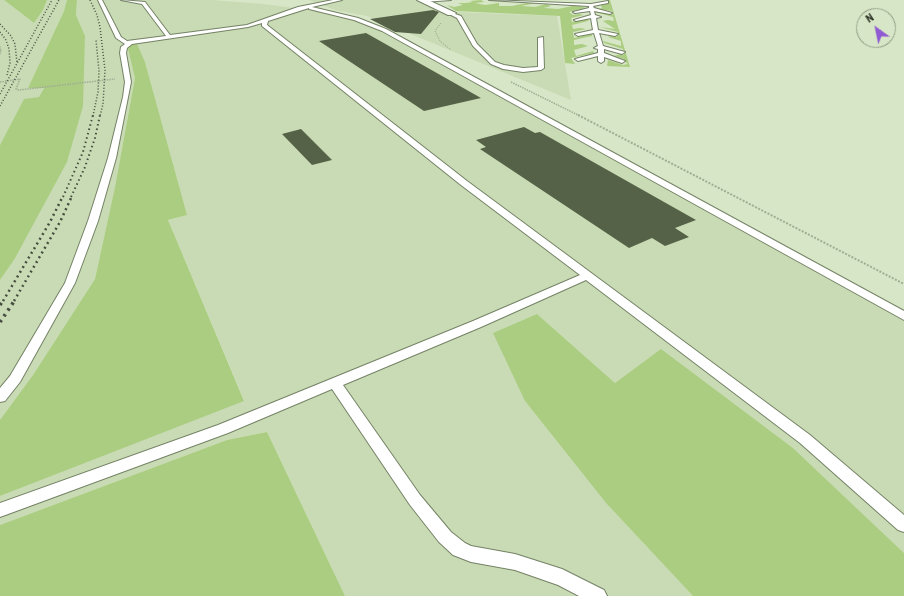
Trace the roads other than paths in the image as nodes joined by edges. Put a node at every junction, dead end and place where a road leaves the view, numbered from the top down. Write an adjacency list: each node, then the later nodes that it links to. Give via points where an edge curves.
1 (100, 0): 34 (lane, via 121,41)
2 (123, 0): 30 (lane, via 144,3)
3 (340, 0): 15 (lane)
4 (422, 0): 5 (lane); 19 (street)
5 (442, 0): 6 (lane)
6 (449, 0)
7 (502, 0): 9 (lane); 10 (lane)
8 (544, 0): 11 (lane)
9 (489, 2)
10 (529, 2): 11 (lane); 14 (lane)
11 (550, 2): 12 (lane)
12 (568, 2): 16 (lane); 17 (lane)
13 (606, 2): 17 (lane)
14 (513, 4)
15 (306, 7): 23 (lane); 43 (lane, via 356,19 379,28)
16 (556, 7)
17 (591, 7): 18 (lane); 20 (lane); 21 (lane)
18 (575, 12)
19 (451, 13): 31 (lane, via 459,17 475,45 494,63 503,67 523,70 541,68)
20 (610, 13)
21 (592, 16): 22 (lane); 24 (lane); 25 (lane)
22 (607, 18)
23 (266, 20): 30 (lane, via 248,26); 42 (lane, via 266,28)
24 (576, 20)
25 (591, 23): 26 (lane); 28 (lane)
26 (601, 24)
27 (578, 34): 28 (lane)
28 (596, 34): 29 (lane); 32 (lane); 33 (lane); 35 (lane)
29 (615, 34)
30 (169, 37): 34 (lane)
31 (541, 38)
32 (590, 39)
33 (604, 39)
34 (130, 43): 45 (lane, via 124,47 123,53 128,82 126,97 112,158 93,221 70,283 15,379)
35 (601, 47): 36 (lane); 37 (lane); 38 (lane)
36 (593, 49)
37 (622, 52)
38 (600, 54): 39 (lane); 40 (lane); 41 (lane)
39 (578, 59)
40 (601, 61)
41 (622, 61)
42 (587, 276): 44 (lane); 47 (lane, via 805,439)
43 (904, 316)
44 (334, 382): 46 (lane, via 223,429); 48 (lane, via 415,500 445,537 459,549 471,554 515,562 562,578)
45 (0, 397)
46 (0, 510)
47 (904, 525)
48 (598, 596)

